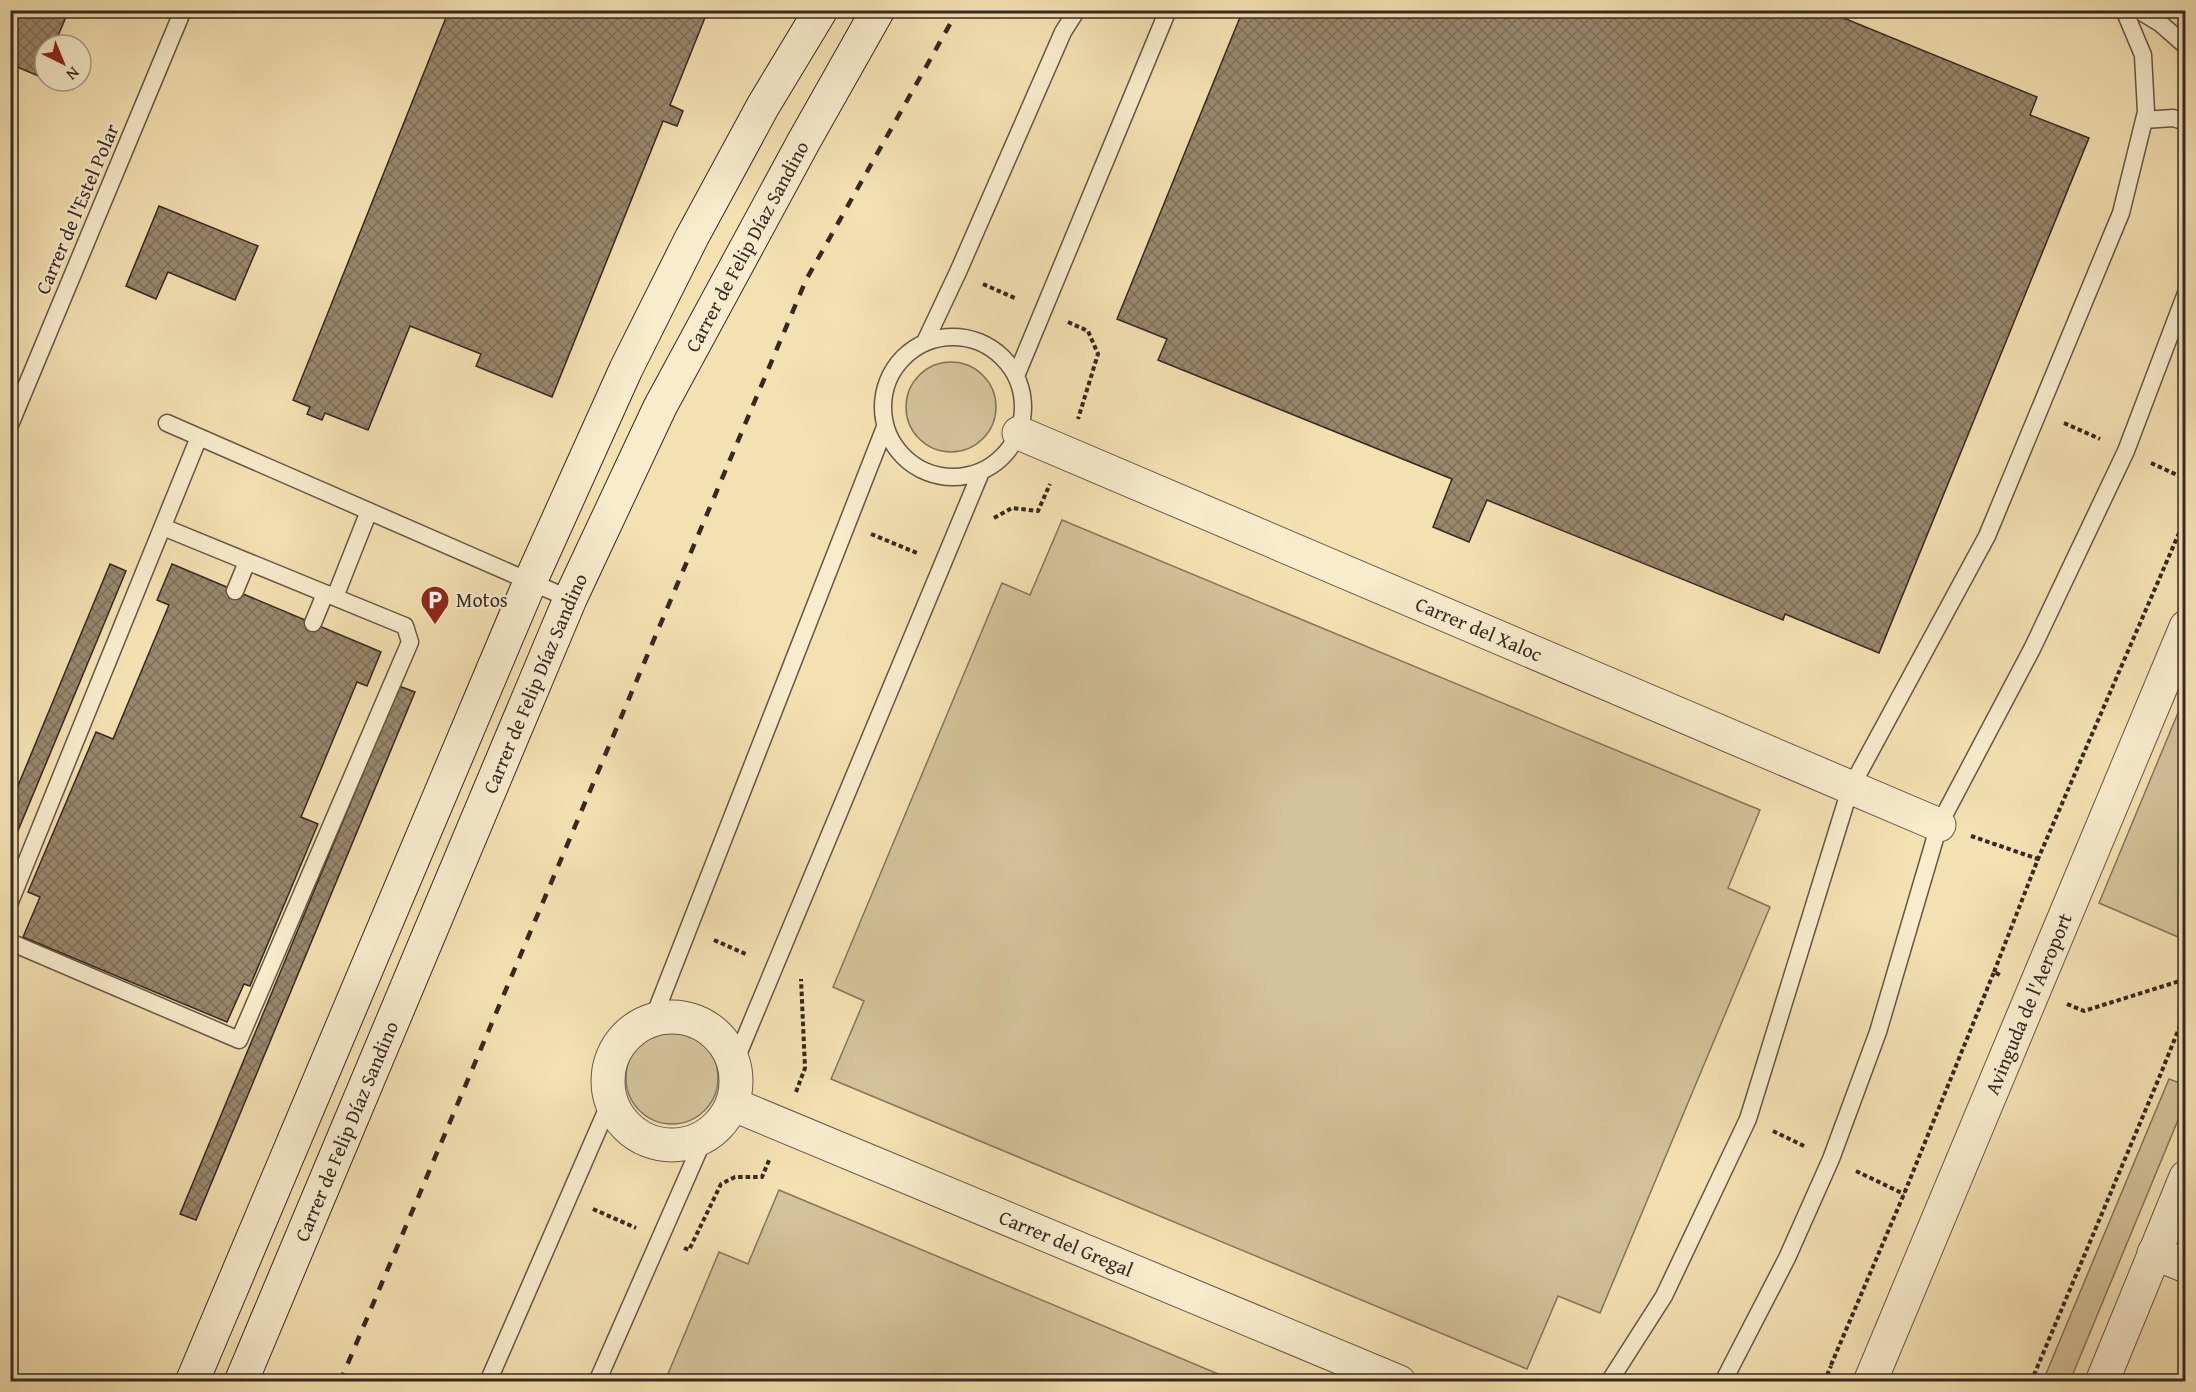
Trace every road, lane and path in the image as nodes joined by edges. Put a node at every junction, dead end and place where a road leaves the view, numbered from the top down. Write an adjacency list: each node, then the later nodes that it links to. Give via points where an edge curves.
1 (183, 10): 15 (lane, Carrer de l'Estel Polar)
2 (821, 10): 24 (street, via 763,106 687,248 626,369)
3 (878, 10): 27 (street, Carrer de Felip Díaz Sandino, via 660,407)
4 (1077, 10): 12 (lane, via 1063,32)
5 (1168, 10): 13 (lane)
6 (2124, 10): 9 (lane, via 2143,55)
7 (2138, 10): 8 (lane)
8 (2186, 46)
9 (2144, 120): 10 (lane, via 2173,118); 30 (lane, via 2121,213 1986,536)
10 (2186, 122)
11 (2186, 293): 31 (lane, via 2126,451 2032,650)
12 (925, 342): 13 (lane, via 945,337 977,341 1004,358); 16 (lane, via 907,353 885,387)
13 (1016, 376): 17 (lane, via 1022,394)
14 (167, 423): 18 (lane)
15 (10, 425)
16 (885, 427): 19 (lane, via 895,448 912,466 934,476 957,478); 39 (lane)
17 (1019, 433): 19 (lane, via 997,463); 30 (street, Carrer del Xaloc)
18 (199, 437): 20 (lane); 22 (lane)
19 (981, 472): 40 (lane)
20 (369, 511): 24 (lane); 26 (lane)
21 (2186, 517): 32 (path)
22 (163, 527): 23 (lane); 33 (lane)
23 (247, 562): 25 (lane); 26 (lane)
24 (530, 582): 27 (lane); 50 (street)
25 (235, 591)
26 (330, 596): 28 (lane); 34 (lane, via 405,626 410,642 239,1040 155,998)
27 (570, 599): 51 (street, Carrer de Felip Díaz Sandino)
28 (313, 623)
29 (2186, 627): 37 (street, Avinguda de l'Aeroport)
30 (1850, 789): 31 (street, Carrer del Xaloc); 55 (lane, via 1748,1119 1664,1296)
31 (1939, 825): 32 (path); 56 (lane, via 1878,1032 1832,1159 1787,1258)
32 (2038, 859): 35 (path)
33 (10, 902)
34 (10, 942)
35 (1994, 972): 37 (path); 49 (path)
36 (2186, 979): 37 (path, via 2084,1011)
37 (2034, 990): 57 (street, Avinguda de l'Aeroport)
38 (2186, 1011): 58 (path)
39 (653, 1020): 40 (street, via 693,1020 711,1030 725,1045); 41 (street, via 635,1028 611,1060)
40 (734, 1064): 42 (street)
41 (611, 1100): 43 (street, via 619,1117 649,1141 668,1145); 45 (lane)
42 (732, 1104): 43 (street, via 721,1122); 54 (street, Carrer del Gregal)
43 (705, 1136): 46 (lane)
44 (2186, 1177): 47 (street)
45 (568, 1198): 46 (path); 52 (lane)
46 (660, 1239): 53 (lane)
47 (2154, 1252): 48 (street); 59 (street)
48 (2186, 1266)
49 (1831, 1365)
50 (192, 1382)
51 (241, 1382)
52 (488, 1382)
53 (597, 1382)
54 (1399, 1382)
55 (1608, 1382)
56 (1723, 1382)
57 (1870, 1382)
58 (2031, 1382)
59 (2102, 1382)

